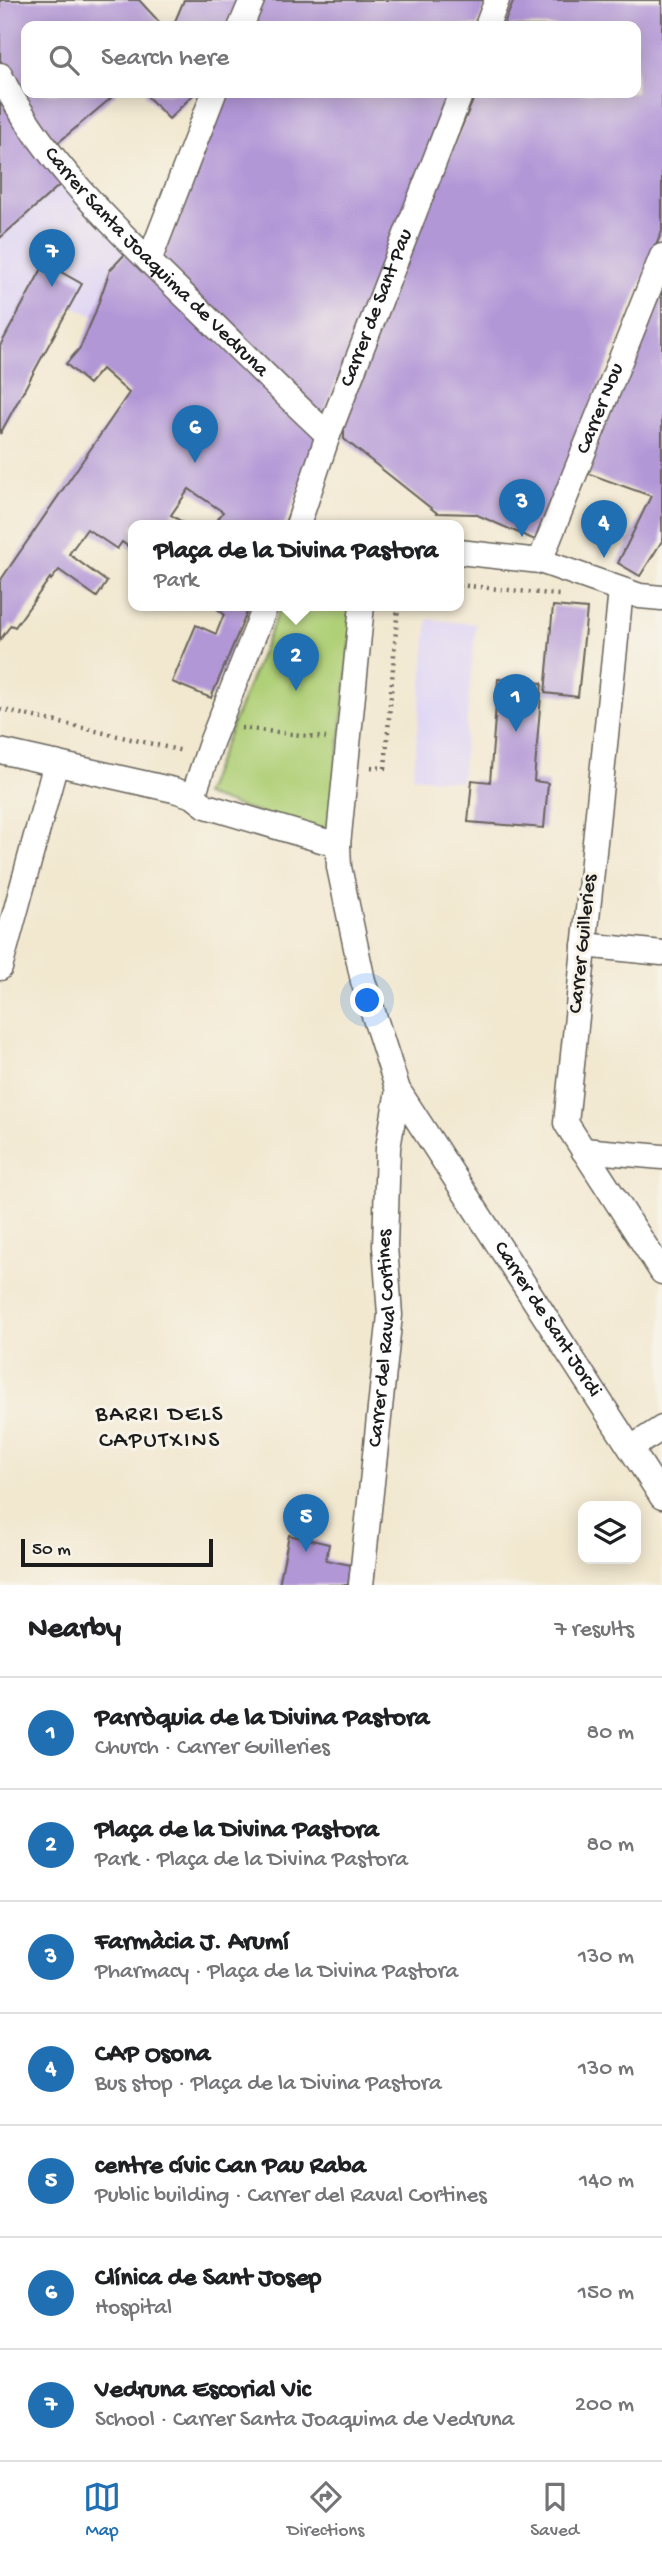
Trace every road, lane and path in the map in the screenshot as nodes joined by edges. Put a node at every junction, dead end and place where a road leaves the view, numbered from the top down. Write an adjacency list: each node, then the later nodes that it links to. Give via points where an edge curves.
1 (252, 0): 3 (street)
2 (497, 0): 4 (street)
3 (243, 21)
4 (489, 21)
5 (0, 75): 9 (street, Carrer Santa Joaquima de Vedruna, via 48,151)
6 (212, 98): 9 (street)
7 (459, 98): 10 (street, Carrer de Sant Pau)
8 (662, 256): 13 (street, Carrer Nou)
9 (149, 261): 10 (street, Carrer Santa Joaquima de Vedruna)
10 (328, 435): 11 (street, Carrer de Sant Pau)
11 (300, 520)
12 (464, 553): 13 (street)
13 (540, 561): 15 (street)
14 (464, 586): 16 (path)
15 (621, 590): 17 (street); 30 (street, Carrer Guilleries)
16 (569, 596)
17 (662, 598)
18 (264, 611): 28 (street)
19 (361, 611): 29 (street, Carrer de Sant Jordi)
20 (398, 611): 27 (path)
21 (0, 709): 25 (path)
22 (242, 716): 23 (path, via 237,728)
23 (329, 739)
24 (0, 751): 26 (street)
25 (190, 753)
26 (56, 763): 28 (street); 32 (street)
27 (385, 768)
28 (193, 796): 29 (street, via 217,810)
29 (338, 845): 33 (street, Carrer de Sant Jordi, via 363,981)
30 (584, 945): 31 (street); 36 (street, Carrer Guilleries, via 566,1123)
31 (662, 953)
32 (0, 968)
33 (398, 1090): 34 (street, Carrer de Sant Jordi); 35 (street, Carrer del Raval Cortines)
34 (432, 1142): 35 (street, via 403,1139); 40 (street, Carrer de Sant Jordi)
35 (388, 1148): 42 (street, Carrer del Raval Cortines, via 385,1246 390,1315)
36 (583, 1150): 37 (street); 38 (street, Carrer Guilleries)
37 (662, 1157)
38 (662, 1272)
39 (662, 1427): 40 (street)
40 (631, 1448): 41 (street, Carrer de Sant Jordi)
41 (662, 1497)
42 (361, 1585)

